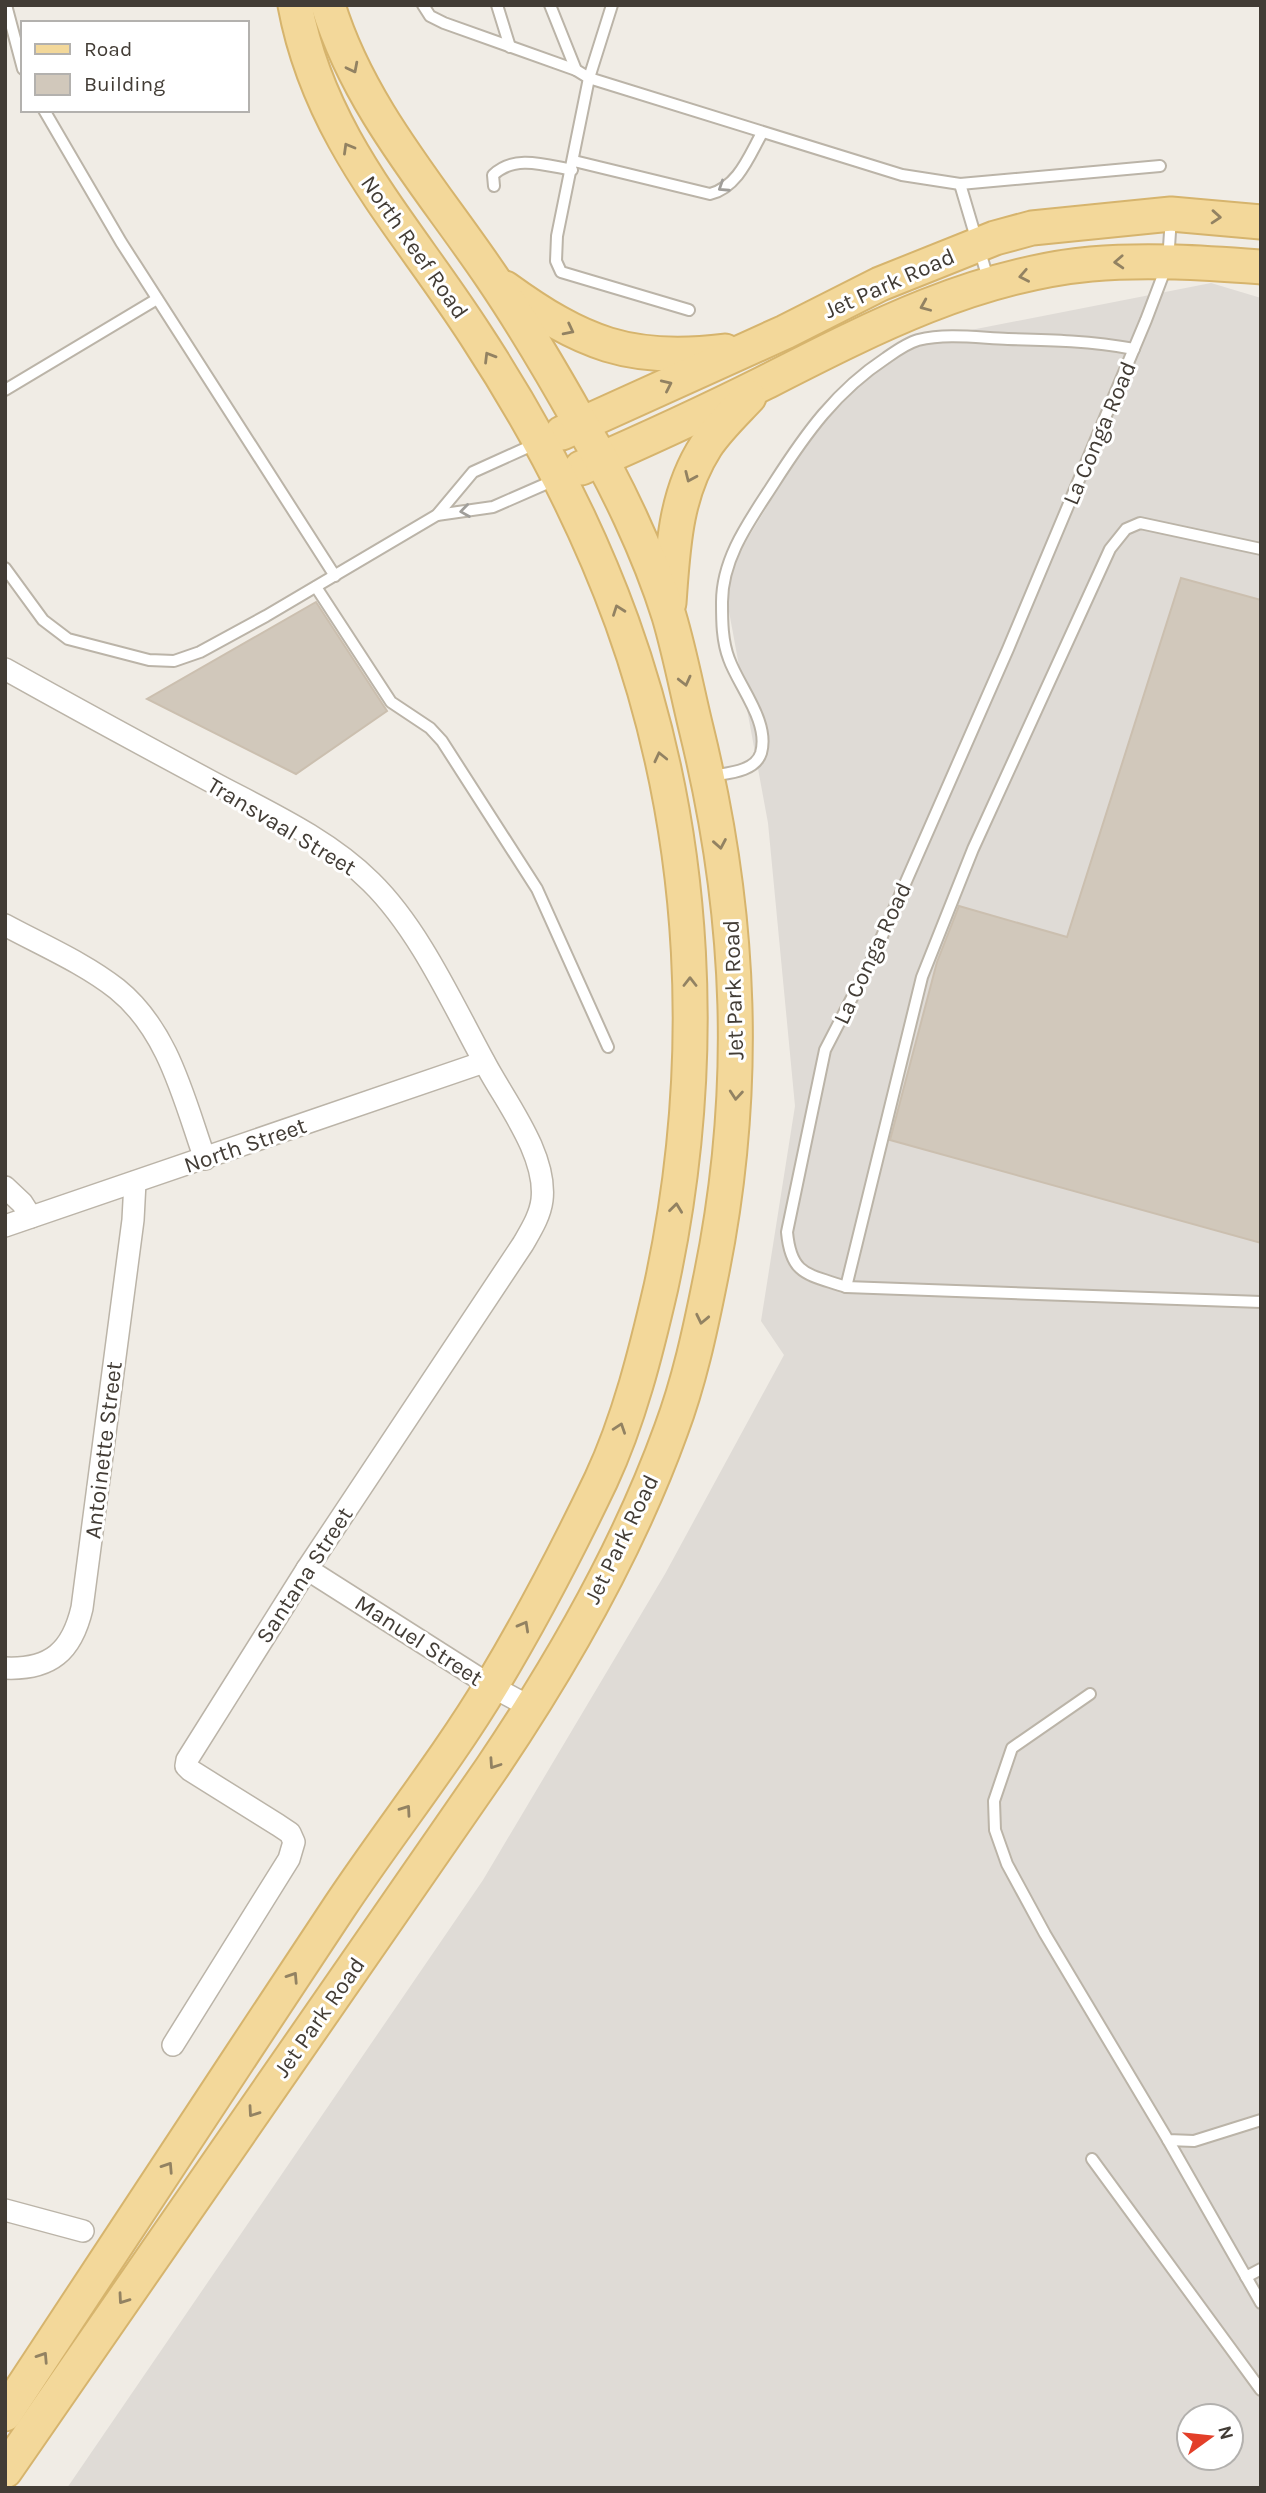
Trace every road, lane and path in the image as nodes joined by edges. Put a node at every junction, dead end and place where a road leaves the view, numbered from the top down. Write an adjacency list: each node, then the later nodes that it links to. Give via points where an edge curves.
1 (6, 5): 9 (lane)
2 (295, 5): 32 (main road, North Reef Road, one-way to 2, via 475,334 348,150 316,86)
3 (328, 5): 23 (main road, North Reef Road, one-way to 23, via 339,40 368,97)
4 (423, 5): 8 (lane, via 430,16 444,23)
5 (497, 5): 8 (lane)
6 (550, 5): 10 (lane)
7 (612, 5): 11 (lane)
8 (510, 47): 10 (lane)
9 (21, 61)
10 (576, 70): 11 (lane)
11 (589, 78): 13 (lane); 14 (lane)
12 (45, 112): 25 (lane)
13 (762, 132): 14 (lane, one-way to 14, via 737,177 722,191 710,194); 16 (lane, via 902,175)
14 (573, 165): 17 (lane, via 519,161 493,176); 26 (lane, via 557,236 556,261 561,272)
15 (1160, 166): 16 (lane)
16 (960, 184): 20 (lane)
17 (495, 186)
18 (1171, 214): 19 (main road, Jet Park Road, one-way to 19); 20 (main road, Jet Park Road, via 1032,228); 21 (lane, La Conga Road)
19 (1261, 222)
20 (977, 244): 24 (lane); 27 (main road, Jet Park Road)
21 (1168, 262): 22 (main road, Jet Park Road); 24 (main road, Jet Park Road, one-way to 24, via 1089,264); 28 (lane, La Conga Road)
22 (1261, 267)
23 (492, 278): 27 (main road, one-way to 27, via 550,320 605,345 655,354); 31 (main road, North Reef Road)
24 (989, 284): 29 (main road, Jet Park Road, one-way to 29, via 953,294 868,331)
25 (157, 299): 30 (lane); 38 (lane)
26 (689, 310)
27 (746, 348): 31 (main road, Jet Park Road, one-way to 27)
28 (1134, 349): 42 (lane, via 1089,341 925,339 895,352 839,394 784,468 735,547 725,572 724,639 760,726 761,752 746,768); 51 (lane, La Conga Road, via 1009,649 872,959 825,1050 787,1232 789,1256 803,1272)
29 (760, 384): 33 (main road, Jet Park Road); 40 (main road, one-way to 40, via 707,444 684,491 674,527)
30 (5, 390)
31 (582, 425): 32 (main road, Jet Park Road); 33 (main road, North Reef Road)
32 (540, 442): 34 (main road, North Reef Road); 35 (lane, via 473,472)
33 (600, 460): 34 (main road, Jet Park Road); 40 (main road, Jet Park Road, via 649,561)
34 (560, 478): 35 (lane, one-way to 35, via 493,507); 55 (main road, Jet Park Road, one-way to 34, via 604,1473 646,1354 673,1229 690,1087 690,946 672,809 641,674 603,568)
35 (437, 515): 38 (lane)
36 (1261, 549): 51 (lane, via 1140,523 1126,529 1110,549 973,849 922,977)
37 (5, 568): 39 (lane, via 43,620 68,639 149,660 186,658)
38 (335, 576): 39 (lane)
39 (316, 587): 44 (lane, via 391,702 442,741 537,889)
40 (668, 615): 42 (main road, Jet Park Road, one-way to 42)
41 (5, 669): 45 (street, Transvaal Street, via 272,814 345,859 396,909)
42 (708, 777): 57 (main road, Jet Park Road, one-way to 57, via 728,890 736,982 737,1081 718,1242 699,1334 672,1428 631,1527)
43 (5, 925): 46 (street, via 117,989 137,1009 168,1055)
44 (608, 1047)
45 (484, 1062): 46 (street, North Street); 53 (street, Santana Street, via 534,1156 542,1184 537,1220)
46 (205, 1159): 47 (street, North Street)
47 (135, 1182): 49 (street, North Street); 54 (street, Antoinette Street, via 76,1631 60,1654 22,1668)
48 (5, 1187): 49 (street)
49 (31, 1217): 50 (street, North Street)
50 (5, 1226)
51 (846, 1287): 52 (lane, La Conga Road)
52 (1261, 1302)
53 (307, 1569): 55 (street, Manuel Street); 58 (street, Santana Street, via 187,1760 190,1770 290,1833 295,1842 289,1859)
54 (5, 1668)
55 (491, 1686): 57 (street, Manuel Street); 68 (main road, Jet Park Road, one-way to 55)
56 (1090, 1694): 60 (lane, via 1012,1748 994,1801 995,1830 1007,1864 1045,1934)
57 (532, 1707): 69 (main road, Jet Park Road, one-way to 69)
58 (173, 2045)
59 (1261, 2120): 60 (lane, via 1194,2141)
60 (1168, 2140): 65 (lane)
61 (1092, 2159): 67 (lane)
62 (5, 2210): 63 (street)
63 (83, 2231)
64 (1261, 2269): 65 (lane)
65 (1246, 2277): 66 (lane)
66 (1261, 2303)
67 (1261, 2390)
68 (5, 2414)
69 (5, 2471)

